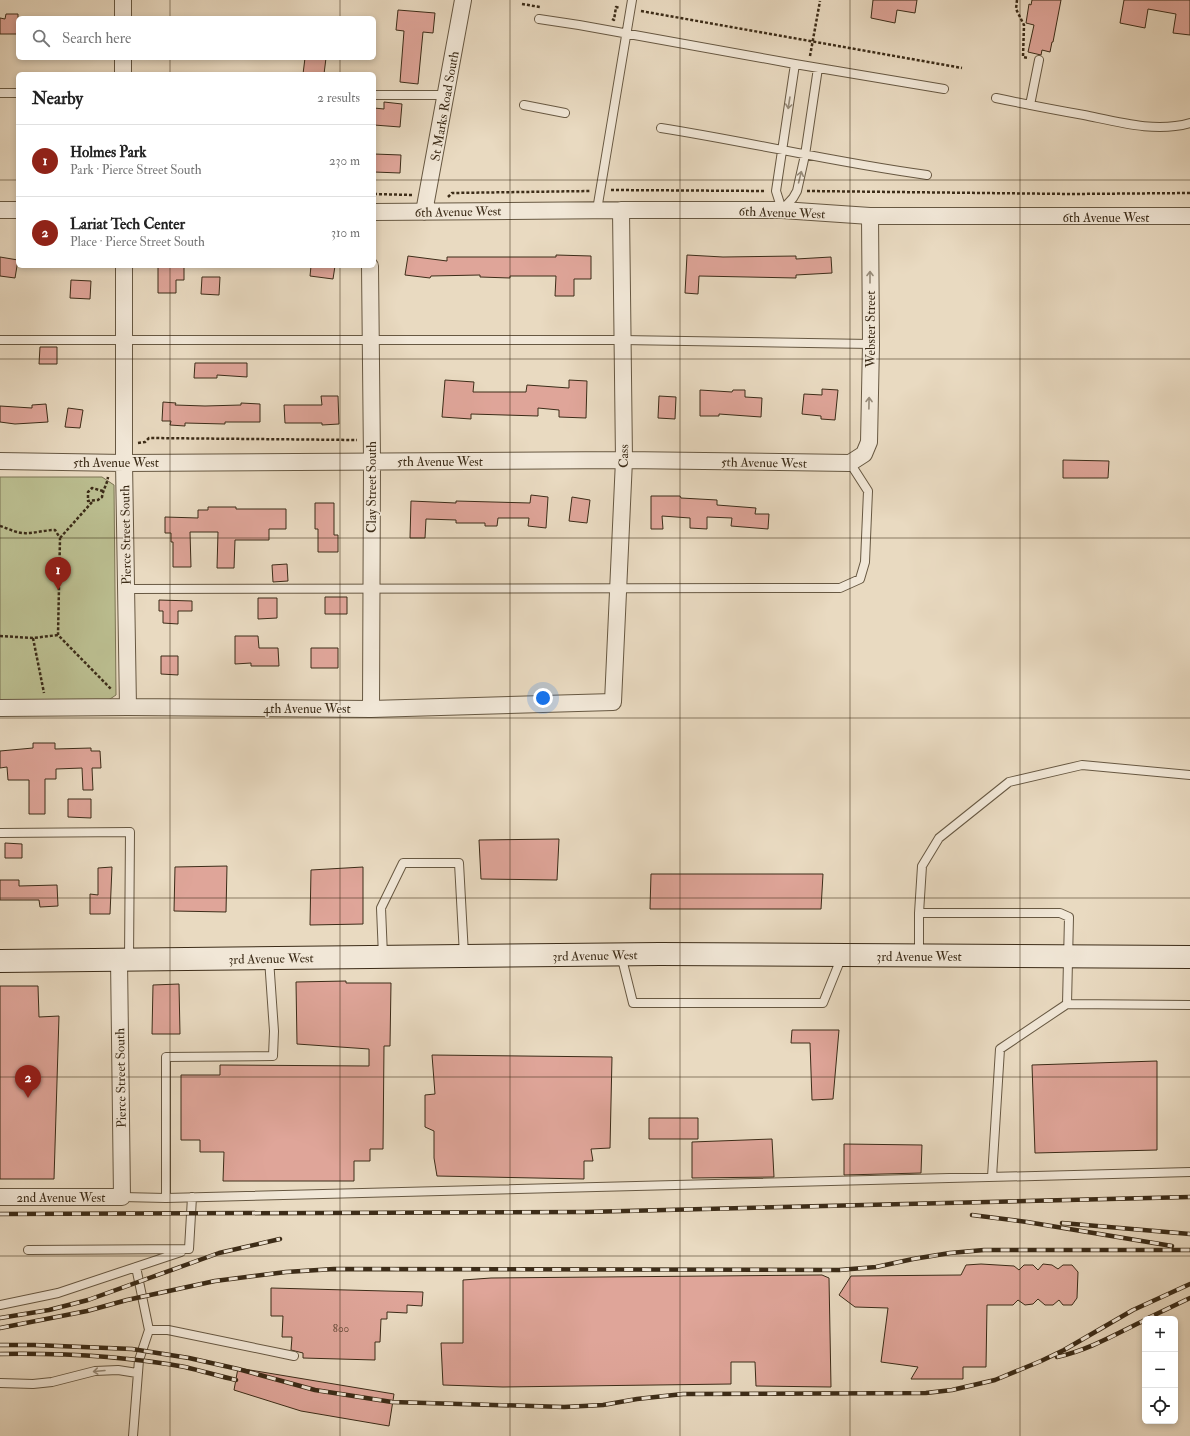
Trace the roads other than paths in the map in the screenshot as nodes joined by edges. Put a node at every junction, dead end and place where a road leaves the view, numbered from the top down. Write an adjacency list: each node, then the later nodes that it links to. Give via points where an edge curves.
1 (122, 0): 4 (street)
2 (463, 0): 16 (street, St Marks Road South)
3 (632, 0): 6 (lane)
4 (123, 16)
5 (539, 19): 6 (lane)
6 (626, 33): 9 (lane); 28 (lane)
7 (123, 60): 11 (street)
8 (1039, 60): 18 (lane)
9 (795, 64): 10 (lane); 23 (lane, one-way to 23)
10 (818, 68): 12 (lane); 24 (lane)
11 (123, 72)
12 (944, 88)
13 (0, 93): 14 (lane)
14 (16, 93)
15 (376, 95): 16 (lane)
16 (446, 95): 32 (street, St Marks Road South)
17 (996, 98): 18 (lane)
18 (1030, 105): 21 (lane, via 1156,128)
19 (524, 106): 20 (lane)
20 (565, 113)
21 (1190, 123)
22 (661, 128): 23 (lane)
23 (782, 150): 24 (lane); 30 (lane, via 776,191)
24 (805, 155): 25 (lane); 30 (lane, one-way to 24, via 797,191)
25 (927, 175)
26 (0, 210): 27 (street)
27 (16, 210)
28 (597, 210): 29 (street, 6th Avenue West); 32 (street, 6th Avenue West)
29 (621, 210): 30 (street, 6th Avenue West); 40 (street, Cass)
30 (782, 210): 33 (street, 6th Avenue West)
31 (376, 212): 32 (street, 6th Avenue West)
32 (424, 212)
33 (870, 216): 34 (street, 6th Avenue West); 41 (street, Webster Street, one-way to 33)
34 (1190, 216)
35 (124, 268): 38 (street, Pierce Street South)
36 (370, 268): 39 (street, Clay Street South)
37 (0, 340): 38 (lane)
38 (124, 340): 39 (lane); 45 (street, Pierce Street South)
39 (371, 340): 40 (lane); 44 (street, Clay Street South)
40 (622, 340): 41 (lane); 42 (street, Cass)
41 (871, 344): 46 (street, Webster Street, one-way to 41, via 864,454 869,442)
42 (624, 460): 44 (street, 5th Avenue West); 46 (street, 5th Avenue West); 49 (street, Cass)
43 (0, 461): 45 (street, 5th Avenue West)
44 (372, 461): 45 (street, 5th Avenue West); 48 (street, Clay Street South)
45 (124, 463): 47 (street, Pierce Street South)
46 (850, 463): 49 (lane, via 868,491 866,562 860,579 840,588)
47 (126, 589): 48 (lane); 51 (street, Pierce Street South)
48 (371, 589): 49 (lane); 53 (street, Clay Street South)
49 (618, 589): 50 (street, Cass)
50 (613, 702): 53 (street, 4th Avenue West)
51 (128, 707): 52 (street, 4th Avenue West); 53 (street, 4th Avenue West)
52 (0, 708)
53 (371, 709)
54 (1190, 775): 56 (lane, via 1082,765 1009,782 939,838 922,866)
55 (0, 833): 65 (lane, via 130,832)
56 (919, 913): 60 (lane); 62 (lane, via 1060,913 1069,917)
57 (621, 954): 58 (street, 3rd Avenue West); 58 (lane, via 633,1003 823,1003); 59 (street, 3rd Avenue West)
58 (843, 955): 60 (street, 3rd Avenue West)
59 (464, 956): 61 (street, 3rd Avenue West); 61 (lane, via 459,863 403,863 381,908)
60 (919, 956): 62 (street, 3rd Avenue West)
61 (383, 957): 64 (street, 3rd Avenue West)
62 (1068, 957): 63 (street, 3rd Avenue West); 67 (lane)
63 (1190, 957)
64 (269, 958): 65 (street, 3rd Avenue West); 74 (lane, via 274,1031 273,1056 166,1056)
65 (124, 959): 66 (street, 3rd Avenue West); 72 (street, Pierce Street South)
66 (0, 960)
67 (1067, 1004): 68 (lane); 70 (lane, via 1000,1049)
68 (1190, 1005)
69 (1190, 1172): 70 (lane)
70 (992, 1177): 73 (lane)
71 (0, 1197): 72 (street, 2nd Avenue West)
72 (122, 1197): 74 (lane)
73 (192, 1197): 74 (lane); 75 (lane)
74 (166, 1198)
75 (190, 1249): 76 (lane); 77 (lane)
76 (28, 1250)
77 (136, 1267): 78 (lane, via 58,1292); 79 (lane)
78 (0, 1305)
79 (150, 1330): 80 (lane, via 168,1330); 81 (lane)
80 (294, 1356)
81 (137, 1373): 82 (lane, one-way to 82, via 118,1370 95,1371 52,1382); 83 (lane)
82 (0, 1383)
83 (133, 1436)

